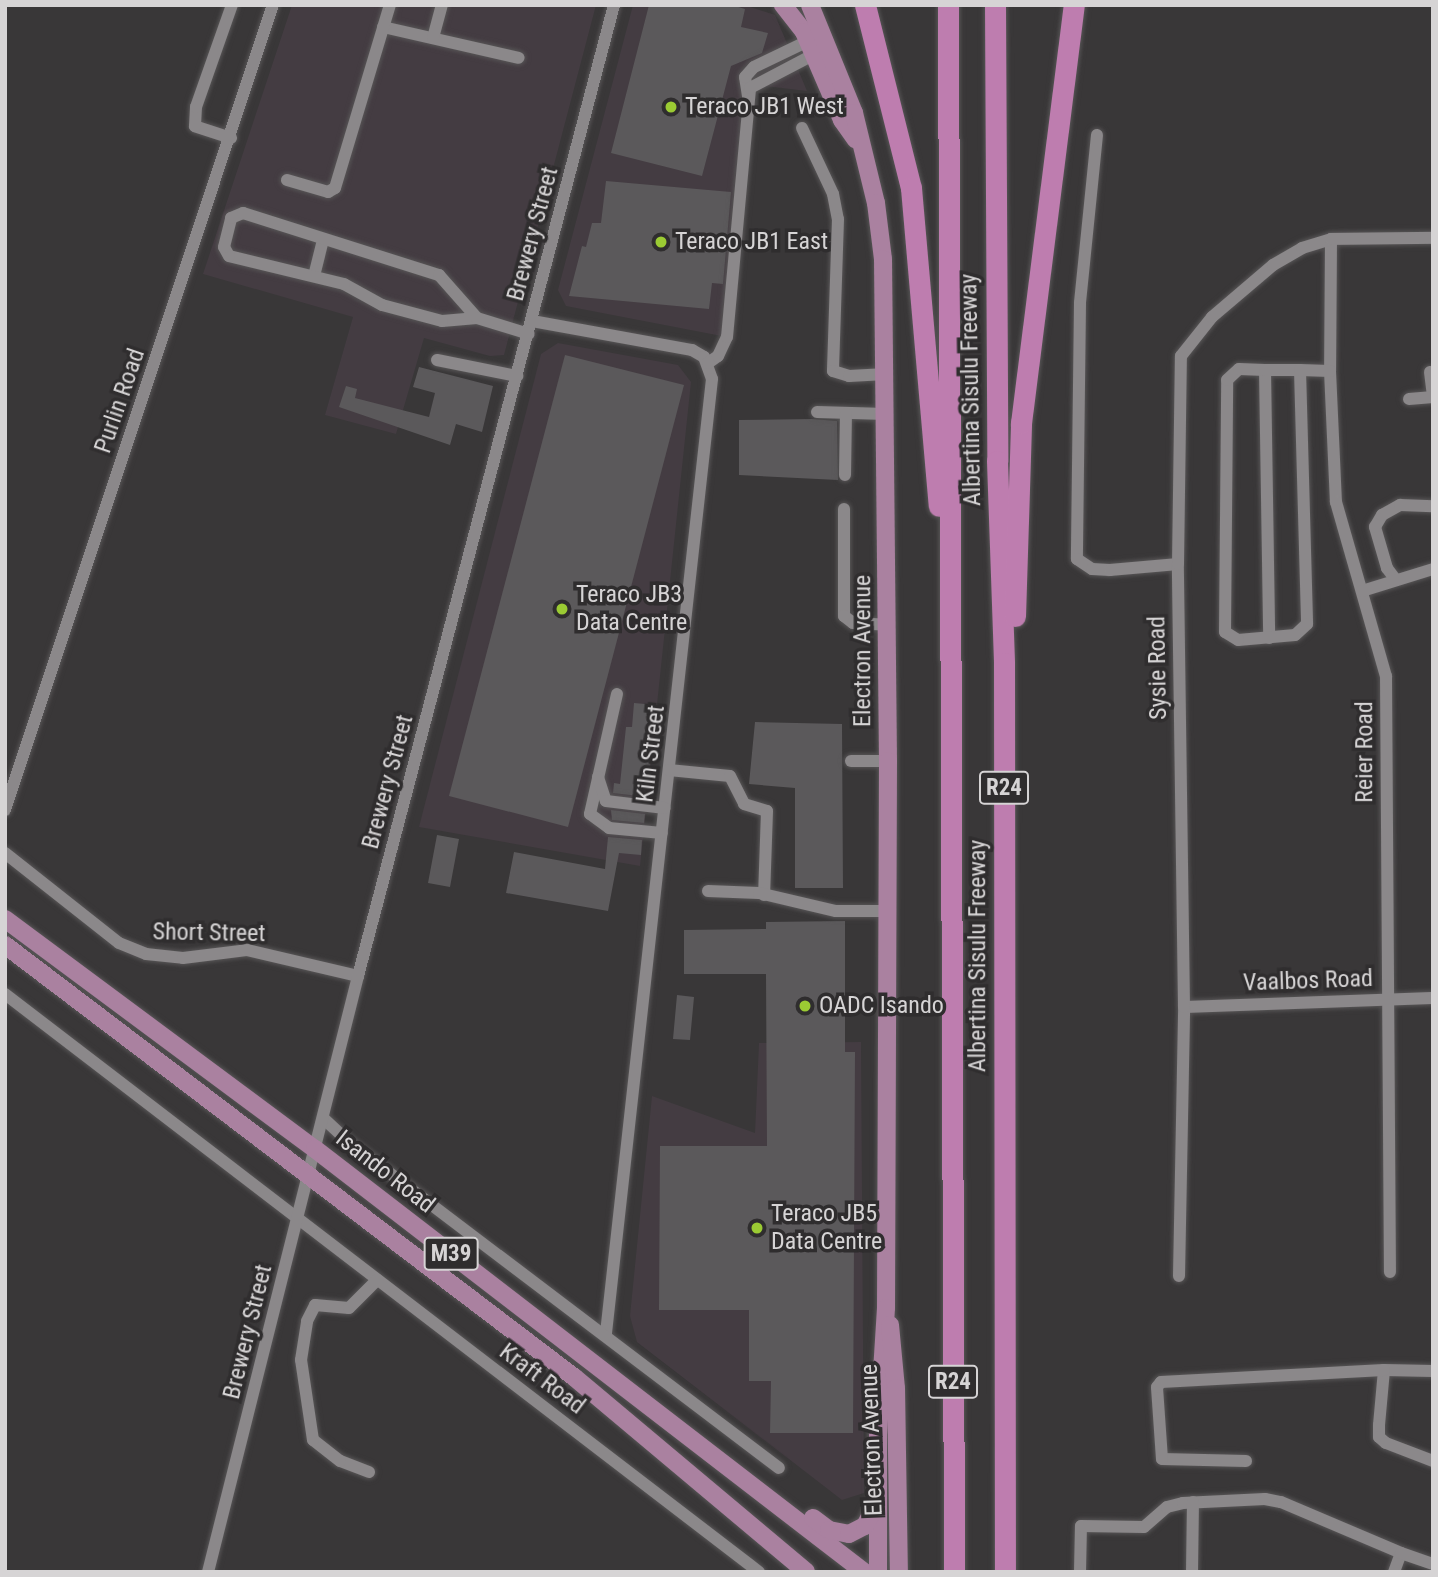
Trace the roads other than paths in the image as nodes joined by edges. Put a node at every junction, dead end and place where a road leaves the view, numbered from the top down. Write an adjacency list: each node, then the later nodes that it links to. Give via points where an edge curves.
1 (232, 5): 18 (street, via 196,107 195,126)
2 (273, 5): 18 (street, Purlin Road)
3 (390, 5): 12 (street)
4 (442, 5): 13 (street)
5 (614, 5): 25 (street, Brewery Street)
6 (783, 5): 14 (main road)
7 (810, 5): 14 (main road, Electron Avenue)
8 (865, 5): 46 (highway, via 911,188 935,478)
9 (948, 5): 46 (highway, Albertina Sisulu Freeway / R24)
10 (995, 5): 50 (highway, Albertina Sisulu Freeway / R24, via 997,461)
11 (1074, 5): 50 (highway, via 1021,423 1014,622)
12 (383, 27): 13 (street); 19 (street, via 335,188 328,192)
13 (433, 38): 15 (street)
14 (815, 43): 28 (street, via 755,82 748,96 727,337 718,356); 33 (main road, Electron Avenue, via 854,113 881,239)
15 (519, 58)
16 (802, 128): 33 (street, via 833,194 838,219 833,371 849,376)
17 (1097, 135): 43 (street, via 1080,303 1077,559 1092,569 1110,570)
18 (231, 138): 57 (street, Purlin Road)
19 (287, 180)
20 (1433, 238): 22 (street, Sysie Road)
21 (323, 239): 23 (street); 23 (street, via 239,213 231,218 224,243 229,256); 24 (street, via 441,276)
22 (1331, 239): 31 (street, Reier Road); 43 (street, Sysie Road, via 1302,248 1273,265 1184,347)
23 (314, 276): 24 (street, via 349,285 382,305 442,321)
24 (477, 318): 26 (street)
25 (532, 321): 26 (street, Brewery Street); 28 (street, via 683,347)
26 (529, 334): 34 (street, Brewery Street)
27 (437, 360): 34 (street)
28 (708, 363): 54 (street, Kiln Street, via 712,388)
29 (1265, 370): 30 (street); 49 (street); 49 (street, via 1230,374 1225,390 1225,632 1238,640)
30 (1300, 370): 31 (street); 49 (street, via 1307,624 1295,635)
31 (1330, 371): 47 (street, Reier Road, via 1336,502)
32 (1430, 372): 35 (street)
33 (886, 374): 39 (main road, Electron Avenue)
34 (517, 376): 65 (street, Brewery Street)
35 (1433, 397): 36 (street)
36 (1409, 399)
37 (817, 412): 38 (street)
38 (846, 414): 39 (street); 40 (street)
39 (886, 414): 48 (main road, Electron Avenue)
40 (845, 475)
41 (1433, 506): 45 (street, via 1400,505 1382,515 1375,527 1387,568)
42 (844, 509): 48 (street, via 844,616 853,623)
43 (1178, 564): 69 (street, Sysie Road)
44 (1433, 569): 45 (street)
45 (1396, 580): 47 (street)
46 (949, 581): 96 (highway, Albertina Sisulu Freeway / R24)
47 (1362, 591): 68 (street, Reier Road, via 1386,676)
48 (887, 625): 53 (main road, Electron Avenue)
49 (1269, 638)
50 (1004, 663): 97 (highway, Albertina Sisulu Freeway / R24)
51 (617, 694): 55 (street)
52 (851, 761): 53 (street)
53 (888, 761): 62 (main road, Electron Avenue)
54 (669, 770): 56 (street, Kiln Street); 61 (street, via 730,776 744,804 767,811)
55 (598, 773): 56 (street, via 607,800); 58 (street, via 590,805 594,820 609,828)
56 (665, 808): 58 (street, Kiln Street)
57 (5, 810)
58 (662, 833): 78 (street, Kiln Street)
59 (5, 853): 65 (street, Short Street, via 119,943 146,954 183,958 247,950)
60 (708, 891): 61 (street)
61 (764, 895): 62 (street, via 836,911)
62 (886, 911): 77 (main road, Electron Avenue)
63 (5, 919): 71 (main road, Isando Road / M39)
64 (5, 945): 72 (main road, Isando Road / M39)
65 (358, 976): 70 (street, Brewery Street)
66 (5, 994): 73 (street)
67 (1433, 998): 68 (street, Vaalbos Road)
68 (1389, 999): 69 (street, Vaalbos Road); 74 (street, Reier Road)
69 (1184, 1007): 75 (street, Sysie Road)
70 (323, 1118): 71 (street, Brewery Street); 78 (street, via 350,1143)
71 (314, 1149): 72 (street, Brewery Street); 85 (main road, Isando Road / M39)
72 (308, 1176): 73 (street, Brewery Street); 92 (main road, Isando Road / M39, via 583,1385)
73 (299, 1220): 76 (street, Kraft Road); 90 (street, Brewery Street)
74 (1391, 1272)
75 (1178, 1276)
76 (377, 1280): 84 (street, via 349,1308 316,1305 307,1321 301,1360 313,1440 340,1461); 91 (street, Kraft Road)
77 (886, 1308): 86 (main road, Electron Avenue); 95 (main road, Electron Avenue, via 896,1388)
78 (606, 1333): 83 (street)
79 (1384, 1370): 80 (street); 81 (street, via 1161,1382 1157,1387 1162,1459); 82 (street, via 1379,1437)
80 (1433, 1371)
81 (1246, 1461)
82 (1433, 1461)
83 (779, 1468)
84 (369, 1472)
85 (773, 1500): 86 (main road, via 789,1501 829,1530 849,1534 865,1526); 93 (main road, Isando Road / M39)
86 (876, 1501): 94 (main road, Electron Avenue)
87 (1194, 1502): 88 (street, via 1282,1502); 98 (street, via 1167,1507 1144,1527 1081,1526); 99 (street)
88 (1401, 1553): 89 (street); 100 (street)
89 (1433, 1564)
90 (208, 1572)
91 (759, 1572)
92 (806, 1572)
93 (864, 1572)
94 (878, 1572)
95 (899, 1572)
96 (954, 1572)
97 (1005, 1572)
98 (1080, 1572)
99 (1192, 1572)
100 (1394, 1572)

